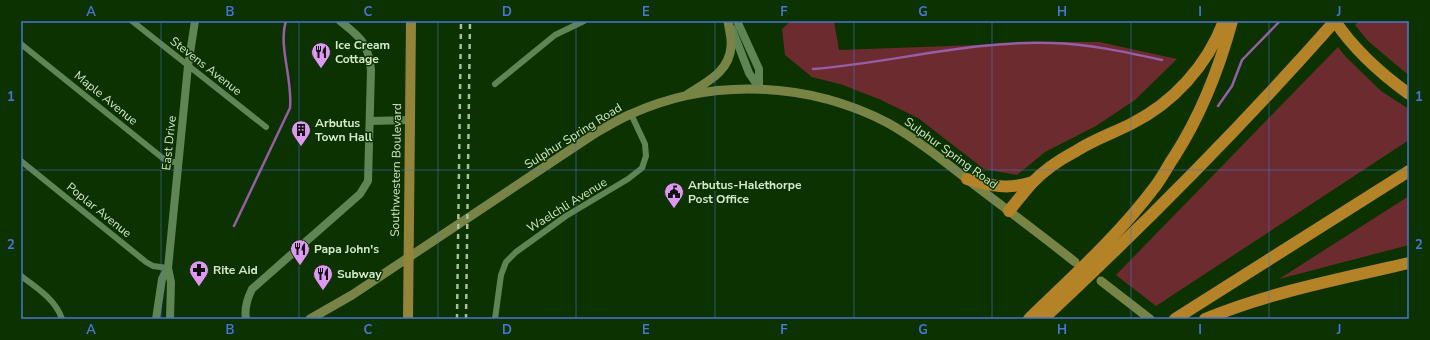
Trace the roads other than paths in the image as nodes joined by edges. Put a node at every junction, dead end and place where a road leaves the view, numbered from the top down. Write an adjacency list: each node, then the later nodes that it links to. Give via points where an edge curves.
1 (132, 21): 12 (street, Stevens Avenue)
2 (195, 21): 12 (street, East Drive)
3 (340, 21): 19 (street, via 357,36 368,51 371,70)
4 (411, 21): 18 (main road, Southwestern Boulevard)
5 (584, 21): 13 (street, via 555,35)
6 (728, 21): 14 (street, via 749,73); 16 (main road, via 731,48 724,66 712,79)
7 (737, 21): 14 (street, via 759,69)
8 (1224, 21): 25 (highway, via 1202,64 1175,94 1147,116 1059,161)
9 (1232, 21): 27 (highway, via 1210,88 1186,138 1154,187)
10 (1335, 21): 15 (highway, via 1357,50); 27 (highway, via 1226,139)
11 (21, 44): 22 (street, Maple Avenue, via 166,160)
12 (188, 66): 20 (street, Stevens Avenue); 22 (street, East Drive)
13 (494, 84)
14 (759, 88): 16 (main road, Sulphur Spring Road); 24 (main road, Sulphur Spring Road, via 815,96 863,112 918,142)
15 (1409, 94)
16 (683, 96): 17 (main road, Sulphur Spring Road)
17 (631, 114): 39 (main road, Sulphur Spring Road, via 594,134 352,295); 41 (street, Waelchli Avenue, via 645,144 646,156 642,168 566,216 506,262 500,275)
18 (410, 120): 19 (street); 40 (main road, Southwestern Boulevard)
19 (370, 121): 38 (street, via 369,173 365,188 252,289 245,308)
20 (266, 128)
21 (21, 161): 30 (street, Poplar Avenue, via 146,262 153,266)
22 (179, 162): 30 (street, East Drive)
23 (1409, 171): 34 (highway)
24 (967, 179): 25 (highway, via 1005,187); 26 (main road, Sulphur Spring Road)
25 (1033, 182): 26 (highway)
26 (1008, 211): 28 (main road, Sulphur Spring Road)
27 (1104, 254): 33 (highway)
28 (1075, 262)
29 (1409, 263): 45 (highway, via 1291,289)
30 (168, 268): 36 (street, East Drive, via 162,278); 37 (street, East Drive, via 171,282)
31 (21, 276): 35 (street, via 48,298)
32 (1101, 281): 44 (main road)
33 (1069, 287): 42 (highway); 43 (highway)
34 (1179, 316)
35 (62, 319)
36 (156, 319)
37 (170, 319)
38 (246, 319)
39 (310, 319)
40 (408, 319)
41 (495, 319)
42 (1029, 319)
43 (1043, 319)
44 (1150, 319)
45 (1205, 319)

